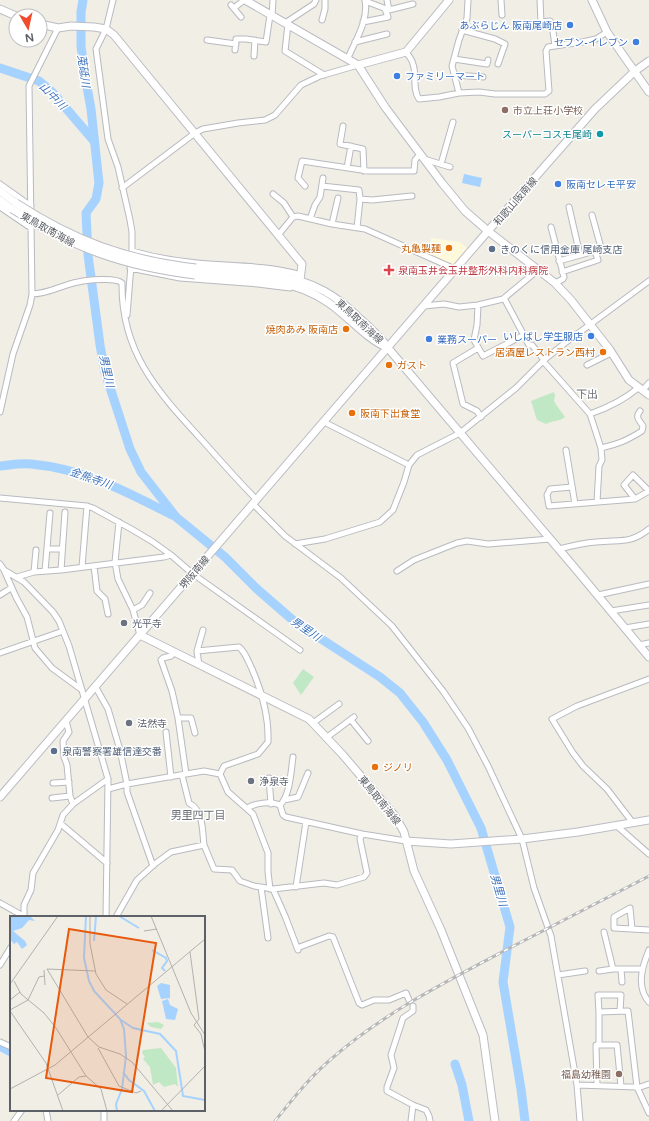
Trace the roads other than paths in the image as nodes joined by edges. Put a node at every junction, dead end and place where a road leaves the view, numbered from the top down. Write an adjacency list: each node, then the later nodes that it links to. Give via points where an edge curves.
1 (113, 0): 25 (street)
2 (244, 0): 17 (main road); 19 (street, via 233,6)
3 (272, 0): 17 (street)
4 (316, 0): 22 (street)
5 (325, 0): 20 (street)
6 (365, 0): 15 (street); 21 (street)
7 (387, 0): 15 (street)
8 (449, 0): 35 (main road)
9 (468, 0): 26 (street, via 467,18)
10 (501, 0): 18 (street)
11 (540, 0): 33 (street, via 541,22 550,21 552,24)
12 (592, 0): 16 (main road)
13 (597, 0): 16 (street)
14 (413, 4): 15 (street)
15 (387, 10): 21 (street, via 388,17)
16 (598, 13): 27 (main road)
17 (271, 15): 22 (main road); 30 (street, via 266,42)
18 (502, 15)
19 (241, 17)
20 (322, 20)
21 (363, 22): 31 (street)
22 (286, 24): 37 (main road); 44 (street, via 284,51)
23 (48, 26): 24 (main road)
24 (58, 28): 25 (main road, via 71,26); 70 (street, via 29,86)
25 (106, 29): 51 (main road, via 114,35); 62 (street, via 96,49 108,139)
26 (462, 30): 38 (street); 41 (street, via 505,44)
27 (607, 32): 33 (street, via 596,39); 43 (main road)
28 (387, 34): 31 (street)
29 (207, 40): 32 (street)
30 (256, 40): 32 (street, via 236,39); 36 (street)
31 (354, 42): 37 (street)
32 (236, 44): 34 (street)
33 (555, 46): 48 (street, via 548,47 546,51 549,91 546,94)
34 (235, 50)
35 (406, 52): 42 (main road); 48 (street, via 413,63 415,94 419,99)
36 (254, 56)
37 (348, 58): 42 (main road)
38 (454, 59): 39 (street, via 487,64); 45 (street)
39 (488, 60)
40 (649, 61): 43 (main road, 和歌山阪南線)
41 (498, 64)
42 (358, 65): 44 (street); 53 (main road)
43 (635, 71): 47 (main road); 80 (main road, 和歌山阪南線, via 595,109)
44 (324, 75): 51 (street, via 301,85 275,115 265,120 204,129)
45 (454, 75): 46 (street); 48 (street)
46 (483, 77)
47 (649, 92)
48 (458, 93)
49 (454, 122): 54 (street)
50 (343, 126): 52 (street, via 340,144)
51 (195, 133): 62 (street); 81 (main road)
52 (351, 146): 56 (street); 57 (street, via 363,149)
53 (422, 157): 54 (street); 57 (street, via 414,160 414,172); 80 (main road, via 465,211)
54 (441, 164): 55 (street)
55 (450, 167)
56 (346, 168): 57 (street); 60 (street, via 302,161 298,178)
57 (364, 171)
58 (323, 178): 61 (street)
59 (0, 184): 70 (street)
60 (305, 186)
61 (322, 186): 68 (street, via 359,190); 75 (street)
62 (122, 188): 82 (street, via 132,232)
63 (0, 191): 69 (main road, 東鳥取南海線)
64 (273, 194): 74 (street, via 284,203)
65 (412, 196): 68 (street)
66 (338, 198): 76 (street)
67 (0, 200): 69 (main road, 東鳥取南海線)
68 (360, 200): 79 (street)
69 (14, 206): 89 (main road, 東鳥取南海線, bridge, via 96,246)
70 (31, 206): 78 (street)
71 (0, 207): 78 (street)
72 (570, 207): 84 (street)
73 (592, 215): 83 (street, via 600,244)
74 (293, 217): 75 (street); 81 (street)
75 (310, 219): 76 (street)
76 (332, 224): 79 (street)
77 (551, 227): 85 (street)
78 (31, 228): 95 (street)
79 (357, 228): 87 (street, via 378,234)
80 (488, 231): 87 (main road, 和歌山阪南線); 88 (main road)
81 (279, 234): 91 (main road, via 302,264)
82 (132, 251): 86 (street); 91 (street, via 189,263 272,268)
83 (595, 251): 84 (street); 90 (street, via 597,261)
84 (580, 255): 85 (street)
85 (559, 261): 90 (street)
86 (130, 268): 94 (street, via 180,278 280,286); 99 (street)
87 (455, 269): 98 (main road, 和歌山阪南線)
88 (538, 270): 93 (main road); 96 (street)
89 (196, 272): 91 (main road, 東鳥取南海線, via 258,272); 94 (main road, 東鳥取南海線, via 257,278)
90 (562, 272): 93 (street, via 564,278)
91 (300, 278): 102 (main road, 東鳥取南海線, via 345,305 381,338)
92 (649, 281): 100 (street)
93 (555, 283): 100 (main road)
94 (307, 292): 102 (main road, 東鳥取南海線, via 329,303 377,343)
95 (32, 294): 99 (street, via 79,282 119,280 122,282); 110 (street, via 13,354)
96 (504, 298): 97 (street); 101 (street)
97 (478, 305): 98 (street); 103 (street, via 474,340)
98 (424, 306): 102 (main road, 和歌山阪南線)
99 (126, 320): 122 (street, via 141,364 159,391)
100 (590, 324): 104 (main road); 105 (street)
101 (524, 335): 103 (street, via 483,356); 105 (street, via 529,345 532,345)
102 (388, 348): 113 (main road, 堺阪南線); 114 (main road)
103 (478, 348): 112 (street, via 453,363 462,404 477,411)
104 (611, 353): 106 (street); 108 (main road, via 629,380)
105 (544, 361): 111 (street); 112 (street)
106 (587, 365)
107 (649, 383): 108 (street)
108 (643, 391): 111 (street)
109 (640, 411): 115 (street, via 637,418 642,431 617,445)
110 (0, 412)
111 (590, 414): 115 (street)
112 (481, 417): 114 (street)
113 (324, 422): 117 (street); 122 (main road, 堺阪南線)
114 (460, 433): 117 (street, via 417,455); 130 (main road)
115 (601, 448): 121 (street)
116 (566, 450): 118 (street)
117 (409, 465): 131 (street, via 393,510 380,522 325,539)
118 (572, 487): 123 (street); 123 (street, via 550,490 547,495 549,506)
119 (0, 498): 124 (street)
120 (636, 499): 120 (street, via 649,491 633,475 624,485); 121 (street)
121 (597, 502): 123 (street)
122 (253, 504): 131 (street); 146 (main road, 堺阪南線)
123 (575, 504)
124 (87, 506): 127 (street); 140 (street)
125 (65, 512): 133 (street)
126 (50, 513): 132 (street)
127 (119, 522): 136 (street); 137 (street)
128 (647, 530): 129 (street); 134 (street, via 635,539 596,542)
129 (649, 537)
130 (550, 539): 134 (main road); 144 (street, via 488,544 457,543 414,560)
131 (295, 544): 209 (street, via 341,578 392,626 443,691 468,728)
132 (47, 549): 133 (street); 143 (street)
133 (62, 549): 142 (street)
134 (559, 549): 152 (main road)
135 (36, 550): 145 (street)
136 (171, 555): 137 (street); 146 (street)
137 (115, 562): 139 (street); 154 (street, via 118,578)
138 (0, 564): 141 (street)
139 (94, 566): 140 (street); 156 (street, via 97,591 105,599)
140 (82, 567): 142 (street)
141 (4, 570): 147 (street); 149 (street)
142 (61, 570): 143 (street)
143 (45, 571): 145 (street)
144 (397, 571)
145 (34, 572): 147 (street)
146 (195, 572): 161 (main road, 堺阪南線); 165 (street)
147 (17, 578): 160 (street, via 53,612)
148 (649, 584): 152 (street)
149 (11, 588): 151 (street); 162 (street, via 27,617)
150 (150, 593): 154 (street, via 142,605)
151 (0, 595)
152 (598, 595): 155 (main road)
153 (649, 605): 155 (street)
154 (133, 610): 161 (street)
155 (611, 611): 158 (main road)
156 (108, 614)
157 (649, 624): 158 (street)
158 (625, 628): 164 (main road)
159 (203, 630): 166 (street)
160 (64, 631): 162 (street); 173 (street)
161 (140, 635): 168 (main road, 東鳥取南海線); 172 (main road, 堺阪南線)
162 (33, 641): 167 (street); 173 (street, via 38,652 52,668)
163 (649, 643): 164 (street)
164 (639, 645): 169 (main road)
165 (300, 650)
166 (197, 651): 170 (street); 174 (street, via 239,647 244,651)
167 (0, 653)
168 (174, 653): 170 (main road, 東鳥取南海線); 177 (street, via 161,660)
169 (649, 657)
170 (199, 665): 174 (main road, 東鳥取南海線)
171 (649, 679): 205 (street, via 577,706 552,719 580,762 607,789)
172 (95, 686): 175 (main road, 堺阪南線); 193 (street, via 108,709)
173 (82, 690): 175 (street)
174 (262, 697): 179 (main road, 東鳥取南海線, via 306,717); 187 (street, via 269,730 268,742 258,754 224,766)
175 (84, 700): 178 (main road, 堺阪南線); 190 (street)
176 (339, 704): 179 (street)
177 (178, 718): 181 (street, via 191,718); 186 (street)
178 (66, 721): 191 (street, via 70,732 63,741); 196 (main road, 堺阪南線)
179 (313, 723): 182 (main road, 東鳥取南海線)
180 (166, 732): 188 (street)
181 (195, 732)
182 (326, 738): 183 (street, via 352,719); 210 (main road, 東鳥取南海線, via 395,816)
183 (368, 741)
184 (293, 757): 198 (street)
185 (308, 773): 198 (street, via 298,797)
186 (184, 774): 187 (street, via 204,771); 188 (street); 211 (street, via 189,803 195,806 202,821)
187 (220, 774): 202 (street, via 228,792)
188 (171, 777): 193 (street)
189 (269, 778): 200 (street)
190 (108, 780): 194 (street); 199 (street)
191 (69, 782): 192 (street); 195 (street)
192 (53, 783)
193 (127, 784): 194 (street); 214 (street, via 133,813)
194 (108, 790): 213 (street)
195 (70, 796): 197 (street); 199 (street)
196 (0, 797)
197 (52, 798)
198 (284, 800): 201 (street)
199 (74, 804): 206 (street, via 63,815)
200 (271, 804): 201 (street); 202 (street, via 255,803)
201 (280, 805): 204 (street, via 283,815)
202 (247, 808): 217 (street, via 268,853 268,872)
203 (649, 820): 205 (main road)
204 (306, 822): 208 (street); 216 (street)
205 (633, 823): 207 (main road)
206 (61, 824): 213 (street); 220 (street, via 33,873 31,890 24,905)
207 (617, 826): 209 (main road); 212 (street)
208 (362, 834): 210 (street); 216 (street, via 360,838 367,873 364,877 337,885 324,883)
209 (522, 839): 210 (main road, via 451,844); 235 (street, via 534,888 551,936)
210 (406, 841): 258 (main road, 東鳥取南海線, via 414,871 441,930 483,1035)
211 (204, 845): 214 (street, via 171,852); 215 (street, via 214,869 232,870 240,881)
212 (649, 854)
213 (107, 863): 221 (street)
214 (153, 866): 222 (street, via 137,880)
215 (261, 887): 217 (street); 226 (street)
216 (296, 887): 217 (street)
217 (272, 889): 237 (street, via 298,949 329,936 333,937 359,1003 362,1005 374,1000 389,1000 406,993)
218 (0, 903): 219 (street)
219 (23, 916)
220 (25, 916)
221 (106, 916)
222 (117, 916)
223 (632, 929): 223 (street, via 630,908 614,916 614,928); 224 (street)
224 (649, 930)
225 (604, 932): 230 (street)
226 (268, 938)
227 (10, 949): 229 (street)
228 (649, 950): 232 (street)
229 (0, 965)
230 (613, 969): 231 (street); 234 (street)
231 (621, 969): 232 (street); 236 (street)
232 (642, 969): 238 (street, via 642,988)
233 (586, 971): 235 (street)
234 (599, 971)
235 (558, 975): 246 (street)
236 (622, 982)
237 (409, 1000)
238 (649, 1002)
239 (413, 1006): 250 (street, via 413,1010 403,1018 391,1055 394,1068 387,1091)
240 (599, 1012): 241 (street); 241 (street, via 598,995 620,995); 243 (street)
241 (620, 1012): 249 (street, via 628,1011)
242 (0, 1042): 244 (street)
243 (599, 1045): 247 (street, via 596,1045); 248 (street, via 617,1045)
244 (10, 1047)
245 (649, 1084): 249 (street)
246 (577, 1085): 247 (street); 259 (street)
247 (597, 1085): 248 (street)
248 (621, 1086): 249 (street)
249 (637, 1087): 253 (street)
250 (414, 1106): 256 (street); 257 (street, via 426,1110)
251 (21, 1111): 254 (street)
252 (46, 1111): 255 (street)
253 (649, 1113)
254 (14, 1121)
255 (48, 1121)
256 (411, 1121)
257 (430, 1121)
258 (495, 1121)
259 (580, 1121)

